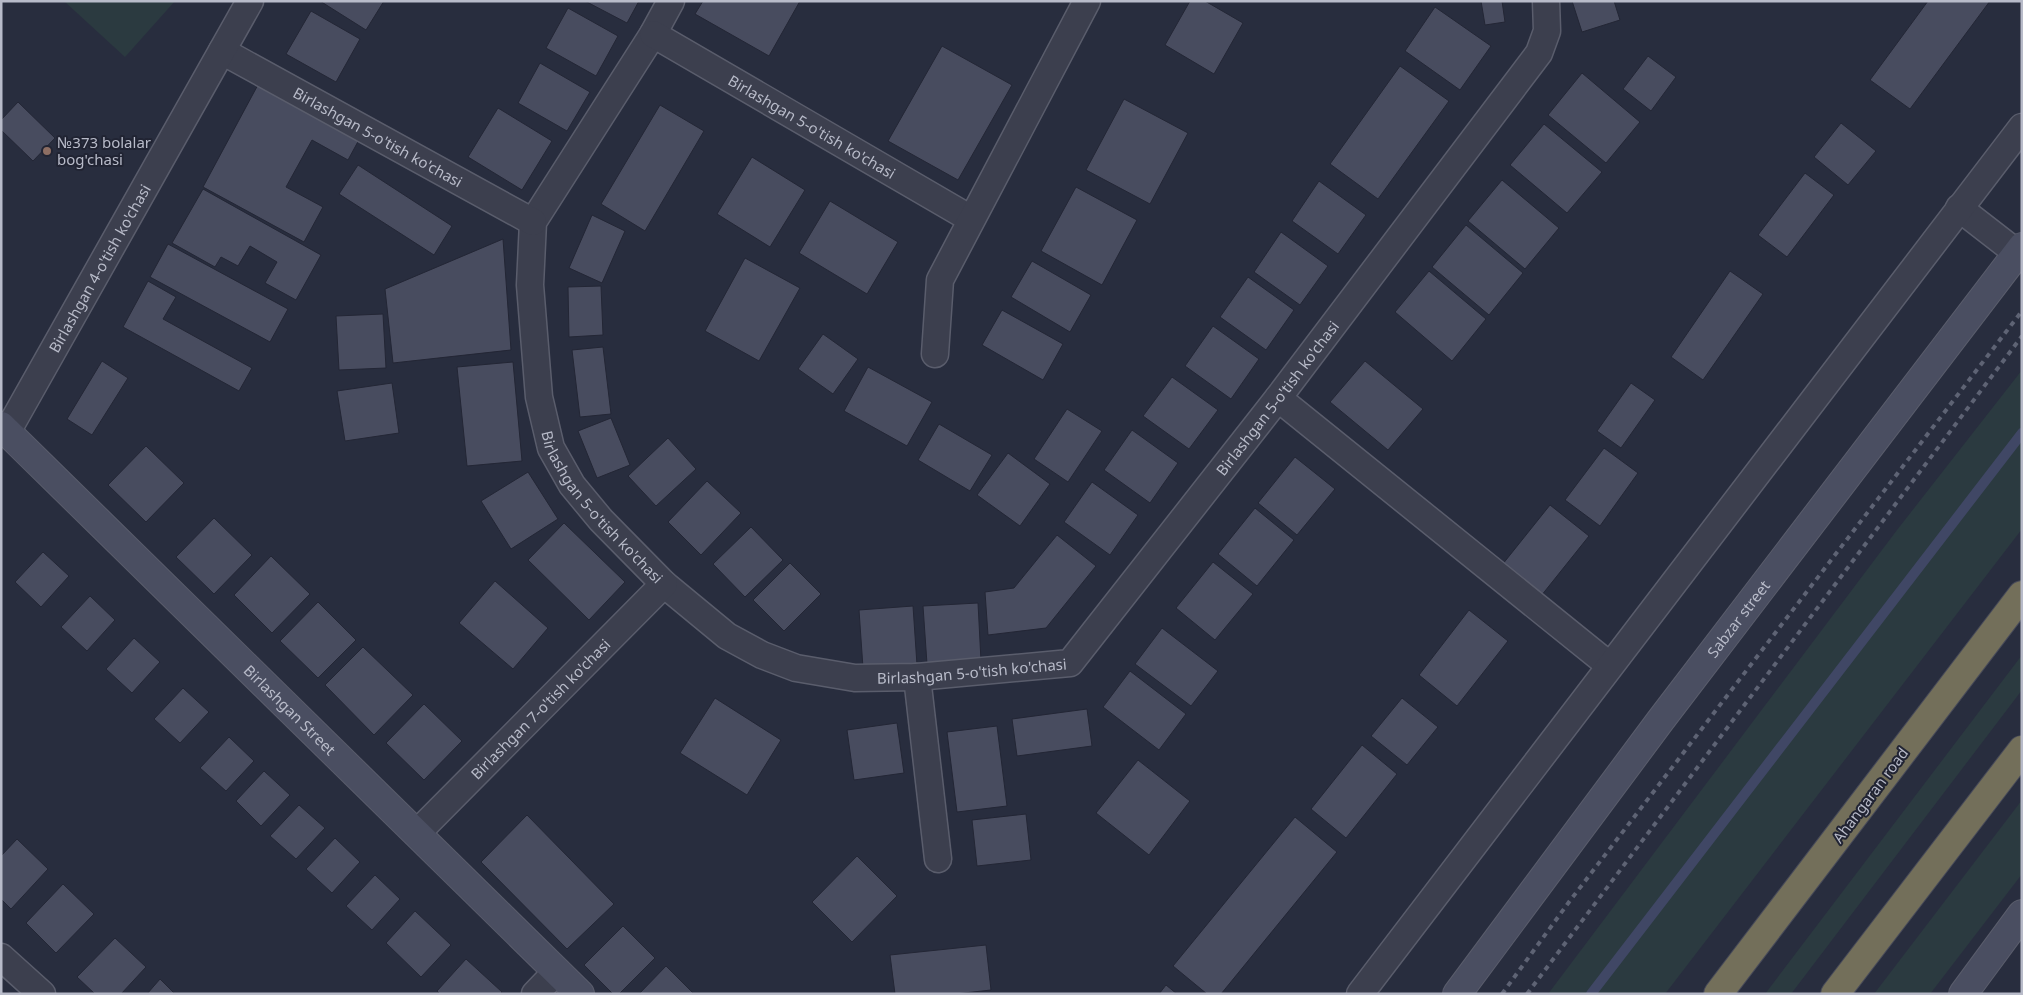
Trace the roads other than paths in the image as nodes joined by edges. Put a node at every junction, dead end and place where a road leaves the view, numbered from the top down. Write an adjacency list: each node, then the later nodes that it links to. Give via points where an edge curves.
1 (250, 1): 6 (street, Birlashgan 4-o'tish ko'chasi)
2 (671, 1): 5 (street)
3 (1087, 1): 9 (street)
4 (1546, 1): 13 (street, Birlashgan 5-o'tish ko'chasi, via 1548,31 1539,53)
5 (654, 34): 9 (street, Birlashgan 5-o'tish ko'chasi); 10 (street)
6 (222, 50): 10 (street, Birlashgan 5-o'tish ko'chasi); 14 (street, Birlashgan 4-o'tish ko'chasi)
7 (2022, 128): 8 (street)
8 (1959, 208): 11 (street); 17 (street)
9 (971, 219): 12 (street, via 940,280)
10 (533, 222): 15 (street, Birlashgan 5-o'tish ko'chasi, via 530,285 534,346 551,448 572,485)
11 (2020, 250): 29 (street, Sabzar street, via 1660,721)
12 (935, 354)
13 (1278, 398): 17 (street); 18 (street, Birlashgan 5-o'tish ko'chasi, via 1070,663)
14 (4, 429): 20 (street, Birlashgan Street)
15 (664, 584): 18 (street, Birlashgan 5-o'tish ko'chasi, via 727,636 762,655 796,668 855,678); 20 (street, Birlashgan 7-o'tish ko'chasi)
16 (2022, 596): 30 (highway, Ahangaran road)
17 (1609, 664): 28 (street)
18 (917, 677): 21 (street)
19 (2022, 750): 31 (highway)
20 (417, 833): 24 (street, Birlashgan Street)
21 (938, 859)
22 (2022, 914): 32 (street)
23 (1, 957): 25 (street)
24 (556, 971): 26 (street); 27 (street, Birlashgan Street)
25 (42, 994)
26 (535, 994)
27 (580, 994)
28 (1360, 994)
29 (1457, 994)
30 (1718, 994)
31 (1836, 994)
32 (1962, 994)

